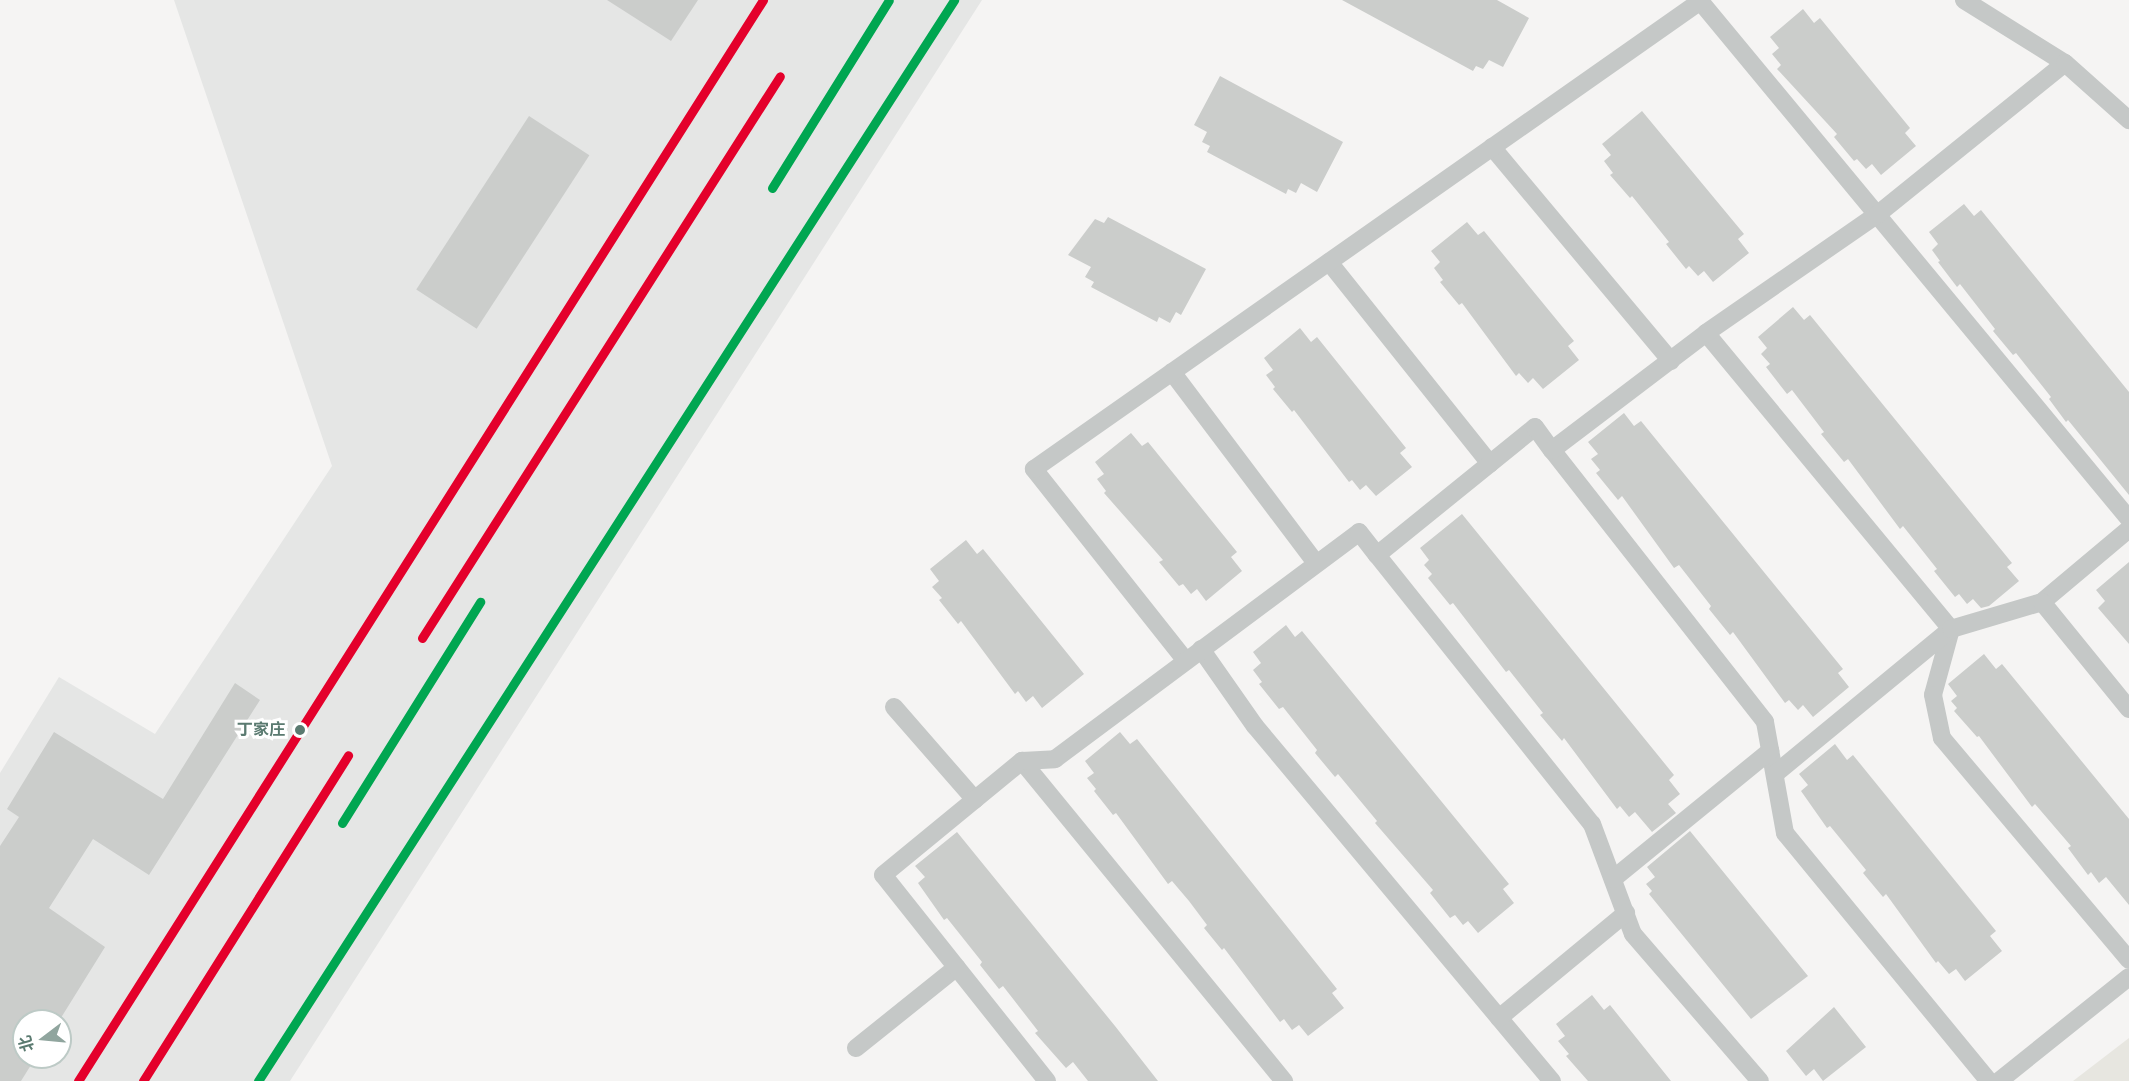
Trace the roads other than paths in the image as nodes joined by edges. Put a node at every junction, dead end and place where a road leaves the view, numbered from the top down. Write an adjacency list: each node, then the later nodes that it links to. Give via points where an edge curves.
1 (1964, 0): 3 (lane)
2 (1701, 1): 5 (lane); 6 (lane)
3 (2065, 63): 4 (lane); 6 (lane)
4 (2129, 120)
5 (1492, 147): 7 (lane); 9 (lane)
6 (1878, 214): 8 (lane); 13 (lane)
7 (1329, 262): 10 (lane); 12 (lane)
8 (1706, 333): 9 (lane); 18 (lane)
9 (1671, 362): 11 (lane)
10 (1172, 372): 16 (lane); 20 (lane, via 1034,469)
11 (1552, 450): 12 (lane, via 1535,427); 23 (lane, via 1765,723)
12 (1490, 464): 15 (lane)
13 (2129, 519)
14 (2129, 529): 17 (lane)
15 (1377, 555): 16 (lane, via 1359,532); 27 (lane, via 1592,824)
16 (1316, 563): 19 (lane)
17 (2042, 602): 18 (lane); 22 (lane)
18 (1951, 629): 25 (lane); 29 (lane, via 1933,695 1942,738)
19 (1201, 649): 20 (lane); 32 (lane, via 1255,726)
20 (1186, 661): 24 (lane, via 1055,759)
21 (894, 707): 26 (lane)
22 (2129, 709)
23 (1770, 751): 25 (lane); 27 (lane)
24 (1022, 761): 26 (lane); 35 (lane)
25 (1775, 774): 38 (lane, via 1785,833)
26 (975, 800): 30 (lane, via 883,875)
27 (1613, 879): 28 (lane)
28 (1626, 913): 32 (lane); 37 (lane, via 1634,934)
29 (2129, 960)
30 (957, 968): 33 (lane); 34 (lane)
31 (2129, 977): 39 (lane)
32 (1499, 1018): 36 (lane)
33 (856, 1048)
34 (1047, 1081)
35 (1284, 1081)
36 (1551, 1081)
37 (1760, 1081)
38 (1989, 1081)
39 (1999, 1081)

